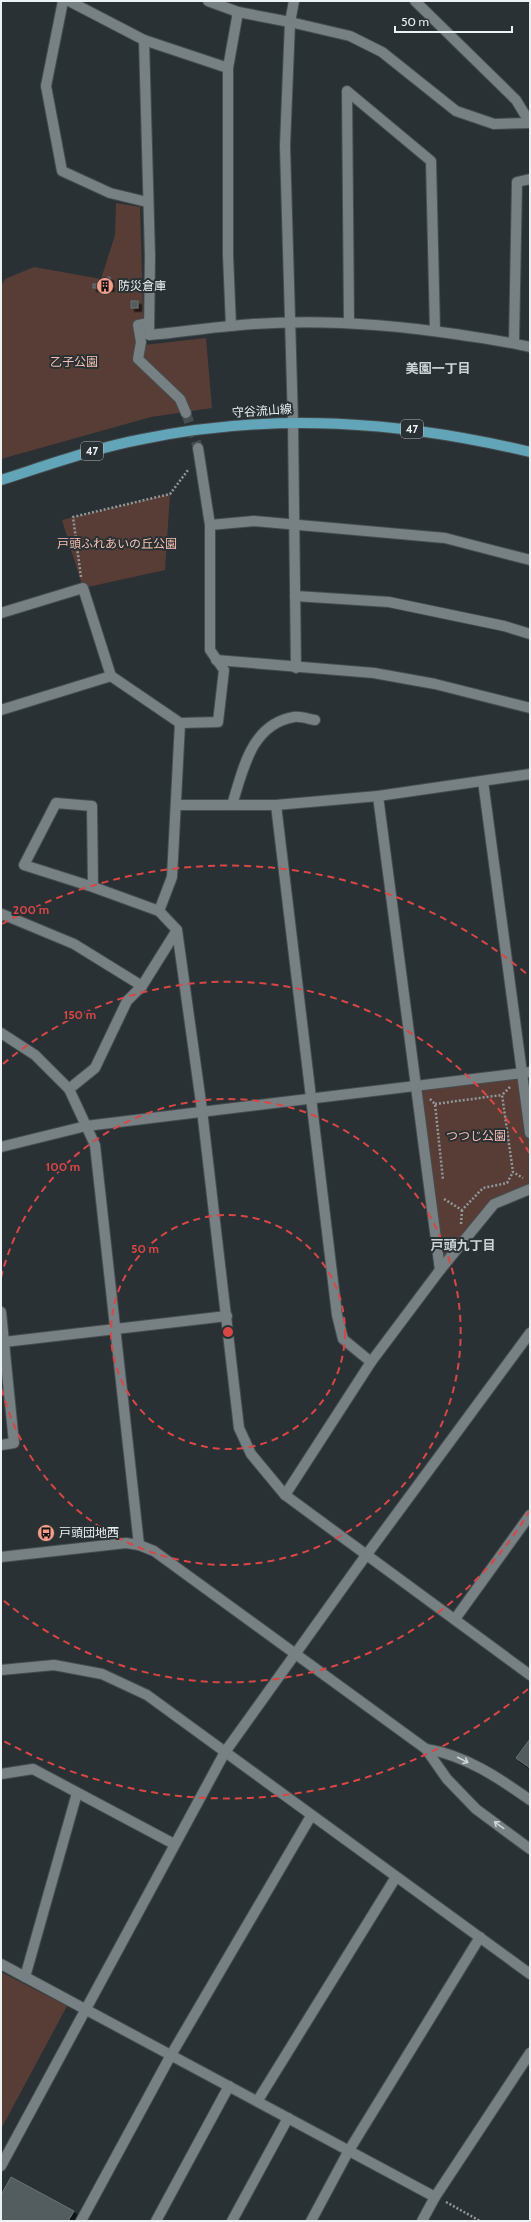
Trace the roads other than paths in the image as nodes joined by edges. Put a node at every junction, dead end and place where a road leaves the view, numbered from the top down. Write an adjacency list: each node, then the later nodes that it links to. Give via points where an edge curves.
1 (63, 1): 12 (street, via 46,86 62,171 110,193)
2 (69, 1): 8 (street)
3 (208, 1): 6 (street)
4 (294, 1): 7 (street)
5 (416, 1): 10 (street, via 516,100)
6 (238, 12): 7 (street); 9 (street)
7 (290, 22): 10 (street, via 350,36 382,52 456,111 494,124); 13 (street, via 286,146)
8 (144, 40): 9 (street); 12 (street)
9 (228, 68): 16 (street, via 228,248)
10 (530, 123)
11 (530, 179): 18 (street, via 517,182)
12 (147, 202): 14 (street, via 150,256)
13 (290, 322): 15 (street); 16 (street); 21 (street)
14 (149, 323): 16 (street, via 149,335); 20 (street, via 138,325 141,342 138,359 180,399)
15 (349, 323): 17 (street); 17 (street, via 347,91 431,161)
16 (231, 326)
17 (435, 331): 18 (street)
18 (514, 343): 19 (street)
19 (530, 348)
20 (186, 413)
21 (293, 422): 23 (main road, 守谷流山線 / 47, via 397,427 450,434); 24 (main road, 守谷流山線 / 47, via 185,431 106,448); 25 (street)
22 (198, 448): 26 (street)
23 (530, 452)
24 (1, 480)
25 (294, 524): 26 (street, via 254,521); 27 (street, via 445,538); 28 (street)
26 (210, 525): 31 (street, via 210,650)
27 (530, 560)
28 (295, 596): 30 (street, via 389,602 504,626); 32 (street)
29 (1, 614): 33 (street, via 83,588)
30 (530, 634)
31 (216, 660): 32 (street); 37 (street, via 224,670 218,722)
32 (296, 668): 34 (street, via 374,673 435,684)
33 (111, 676): 35 (street); 37 (street)
34 (530, 708)
35 (1, 710)
36 (315, 720): 42 (street, via 294,717 268,727 248,752)
37 (180, 723): 41 (street)
38 (530, 774): 39 (street)
39 (483, 781): 40 (street); 50 (street)
40 (378, 796): 43 (street); 51 (street)
41 (177, 805): 42 (street); 45 (street, via 172,877)
42 (232, 805): 43 (street)
43 (276, 805): 53 (street)
44 (93, 887): 44 (street, via 24,865 56,803 92,806); 45 (street)
45 (159, 911): 47 (street)
46 (1, 916): 48 (street, via 2,914 74,944)
47 (177, 930): 48 (street); 54 (street)
48 (142, 986): 52 (street, via 127,1001 95,1068)
49 (1, 1033): 52 (street, via 35,1054)
50 (526, 1072): 51 (street); 56 (street)
51 (416, 1086): 53 (street); 59 (street)
52 (69, 1089): 55 (street)
53 (311, 1098): 54 (street); 65 (street, via 337,1315 343,1339)
54 (202, 1110): 55 (street); 61 (street)
55 (86, 1126): 57 (street); 62 (street, via 95,1144)
56 (530, 1132)
57 (1, 1147)
58 (530, 1189): 59 (street, via 494,1204)
59 (440, 1270): 65 (street)
60 (1, 1312): 64 (street)
61 (227, 1316): 62 (street); 67 (street, via 239,1428 251,1454)
62 (114, 1329): 64 (street); 69 (street)
63 (530, 1334): 70 (street)
64 (4, 1342): 66 (street, via 14,1443)
65 (371, 1362): 67 (street)
66 (1, 1445)
67 (285, 1495): 70 (street)
68 (530, 1515): 72 (street)
69 (139, 1545): 71 (street, via 110,1544); 73 (street, via 169,1561)
70 (366, 1555): 72 (street); 73 (street)
71 (1, 1557)
72 (455, 1619): 75 (street)
73 (296, 1654): 76 (street); 77 (street)
74 (1, 1670): 77 (street, via 54,1665 102,1674 147,1695)
75 (530, 1675)
76 (426, 1749): 80 (street, one-way to 80, via 447,1752 500,1779); 83 (street, one-way to 76, via 476,1809 447,1779)
77 (225, 1752): 81 (street); 82 (street)
78 (1, 1774): 79 (street, via 33,1770)
79 (77, 1793): 82 (street); 88 (street)
80 (530, 1800)
81 (311, 1816): 84 (street); 91 (street)
82 (174, 1844): 89 (street)
83 (530, 1849)
84 (396, 1877): 85 (street); 93 (street)
85 (480, 1937): 87 (street); 95 (street)
86 (1, 1964): 88 (street)
87 (530, 1974)
88 (25, 1976): 89 (street)
89 (85, 2009): 91 (street); 96 (street)
90 (530, 2053): 97 (street)
91 (171, 2054): 92 (street); 98 (street)
92 (229, 2086): 93 (street); 99 (street)
93 (258, 2100): 94 (street)
94 (288, 2118): 95 (street); 100 (street)
95 (348, 2152): 97 (street); 101 (street)
96 (1, 2166)
97 (435, 2197): 102 (street)
98 (82, 2221)
99 (156, 2221)
100 (232, 2221)
101 (311, 2221)
102 (422, 2221)

